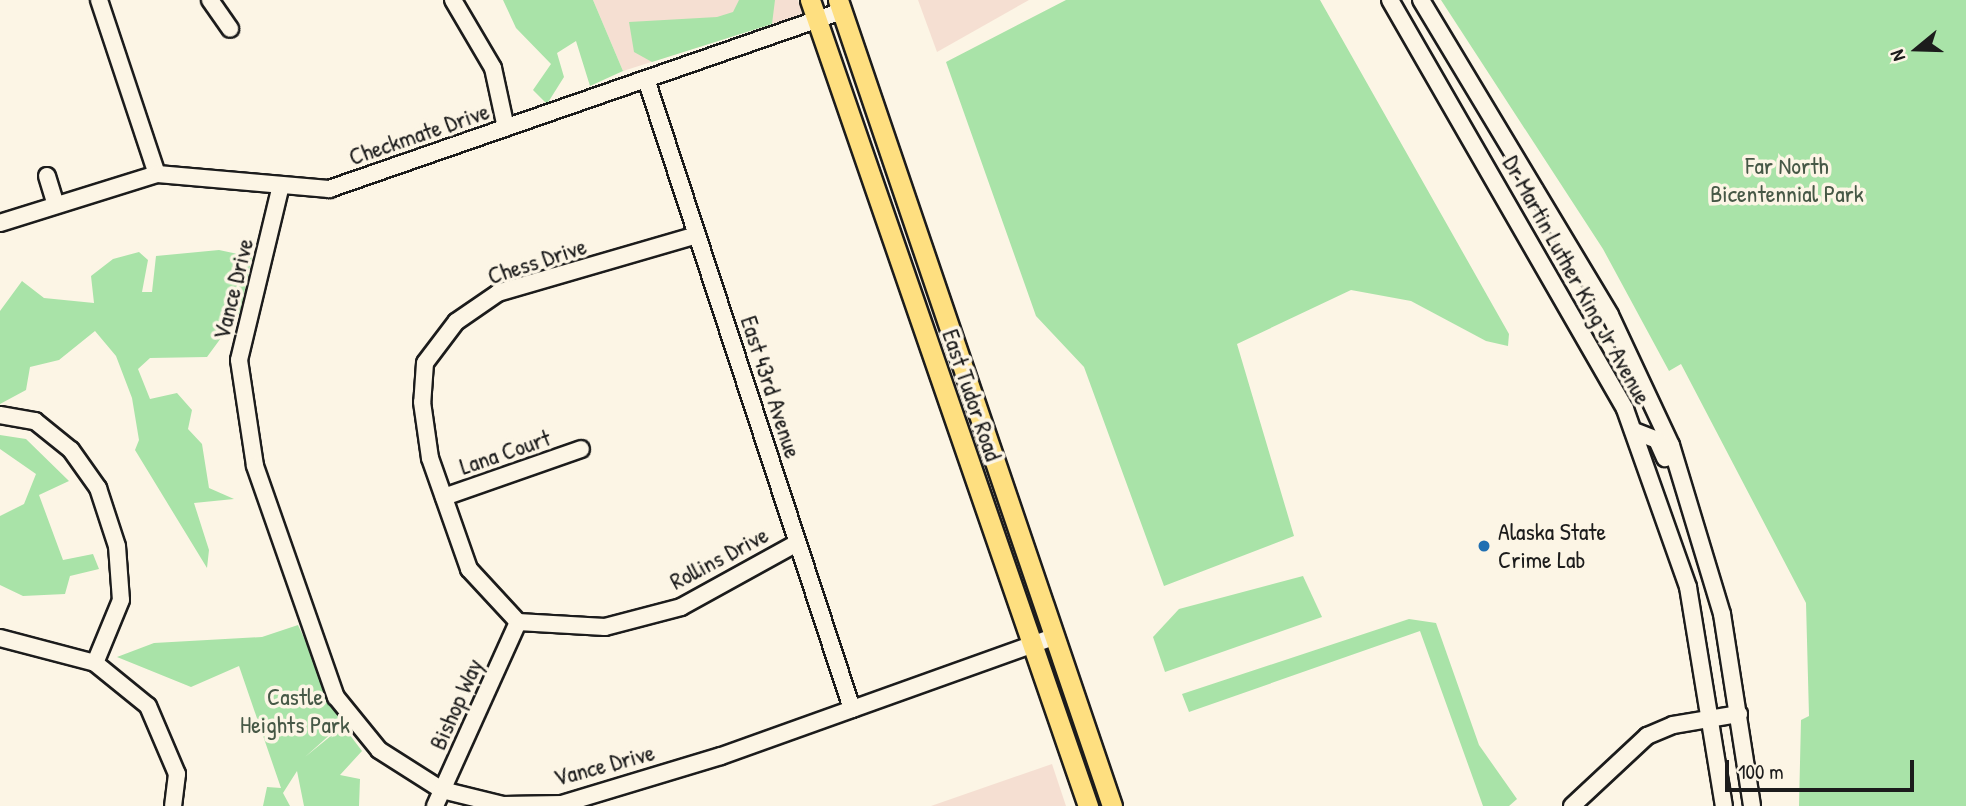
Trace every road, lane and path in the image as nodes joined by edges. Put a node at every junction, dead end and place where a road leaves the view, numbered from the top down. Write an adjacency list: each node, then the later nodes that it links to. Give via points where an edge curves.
1 (99, 0): 12 (street)
2 (210, 0): 9 (street)
3 (453, 0): 11 (street, via 493,68)
4 (810, 0): 8 (main road, East Tudor Road)
5 (1390, 0): 19 (street, Dr Martin Luther King Jr Avenue, via 1579,321)
6 (1421, 0): 23 (street, Dr Martin Luther King Jr Avenue, via 1610,315 1671,445)
7 (840, 6): 8 (street, Checkmate Drive); 25 (main road, East Tudor Road)
8 (817, 20): 10 (street, Checkmate Drive); 27 (main road, East Tudor Road)
9 (230, 29)
10 (646, 79): 11 (street, Checkmate Drive); 17 (street, East 43rd Avenue)
11 (506, 128): 14 (street, Checkmate Drive, via 328,189)
12 (157, 174): 14 (street, Checkmate Drive); 15 (street, Checkmate Drive)
13 (47, 176): 15 (street)
14 (281, 185): 32 (street, Vance Drive, via 239,360 255,466 336,697 379,750)
15 (56, 205): 16 (street, Checkmate Drive)
16 (0, 223)
17 (697, 234): 21 (street, Chess Drive, via 498,293 456,322 425,363 422,402); 22 (street, East 43rd Avenue)
18 (0, 415): 28 (street, via 35,421 71,450 98,488 117,547 121,600)
19 (1634, 431): 23 (street, via 1657,440); 31 (street, Dr Martin Luther King Jr Avenue, via 1688,587)
20 (581, 449): 21 (street, Lana Court)
21 (444, 497): 24 (street, via 469,569)
22 (797, 543): 24 (street, Rollins Drive, via 681,607 605,627); 29 (street, East 43rd Avenue)
23 (1704, 543): 30 (street, Dr Martin Luther King Jr Avenue)
24 (518, 622): 32 (street, Bishop Way)
25 (1054, 637): 27 (street, Vance Drive); 38 (main road, East Tudor Road)
26 (0, 638): 28 (street)
27 (1032, 646): 29 (street, Vance Drive); 37 (main road, East Tudor Road)
28 (95, 663): 35 (street, via 148,706 165,735 177,774)
29 (852, 709): 32 (street, Vance Drive, via 562,804 503,805)
30 (1739, 715): 31 (street); 33 (street, Dr Martin Luther King Jr Avenue)
31 (1711, 719): 34 (street, Dr Martin Luther King Jr Avenue); 39 (street, via 1647,736)
32 (442, 790): 36 (street, Bishop Way)
33 (1751, 802)
34 (1723, 804)
35 (173, 806)
36 (435, 806)
37 (1088, 806)
38 (1112, 806)
39 (1572, 806)

